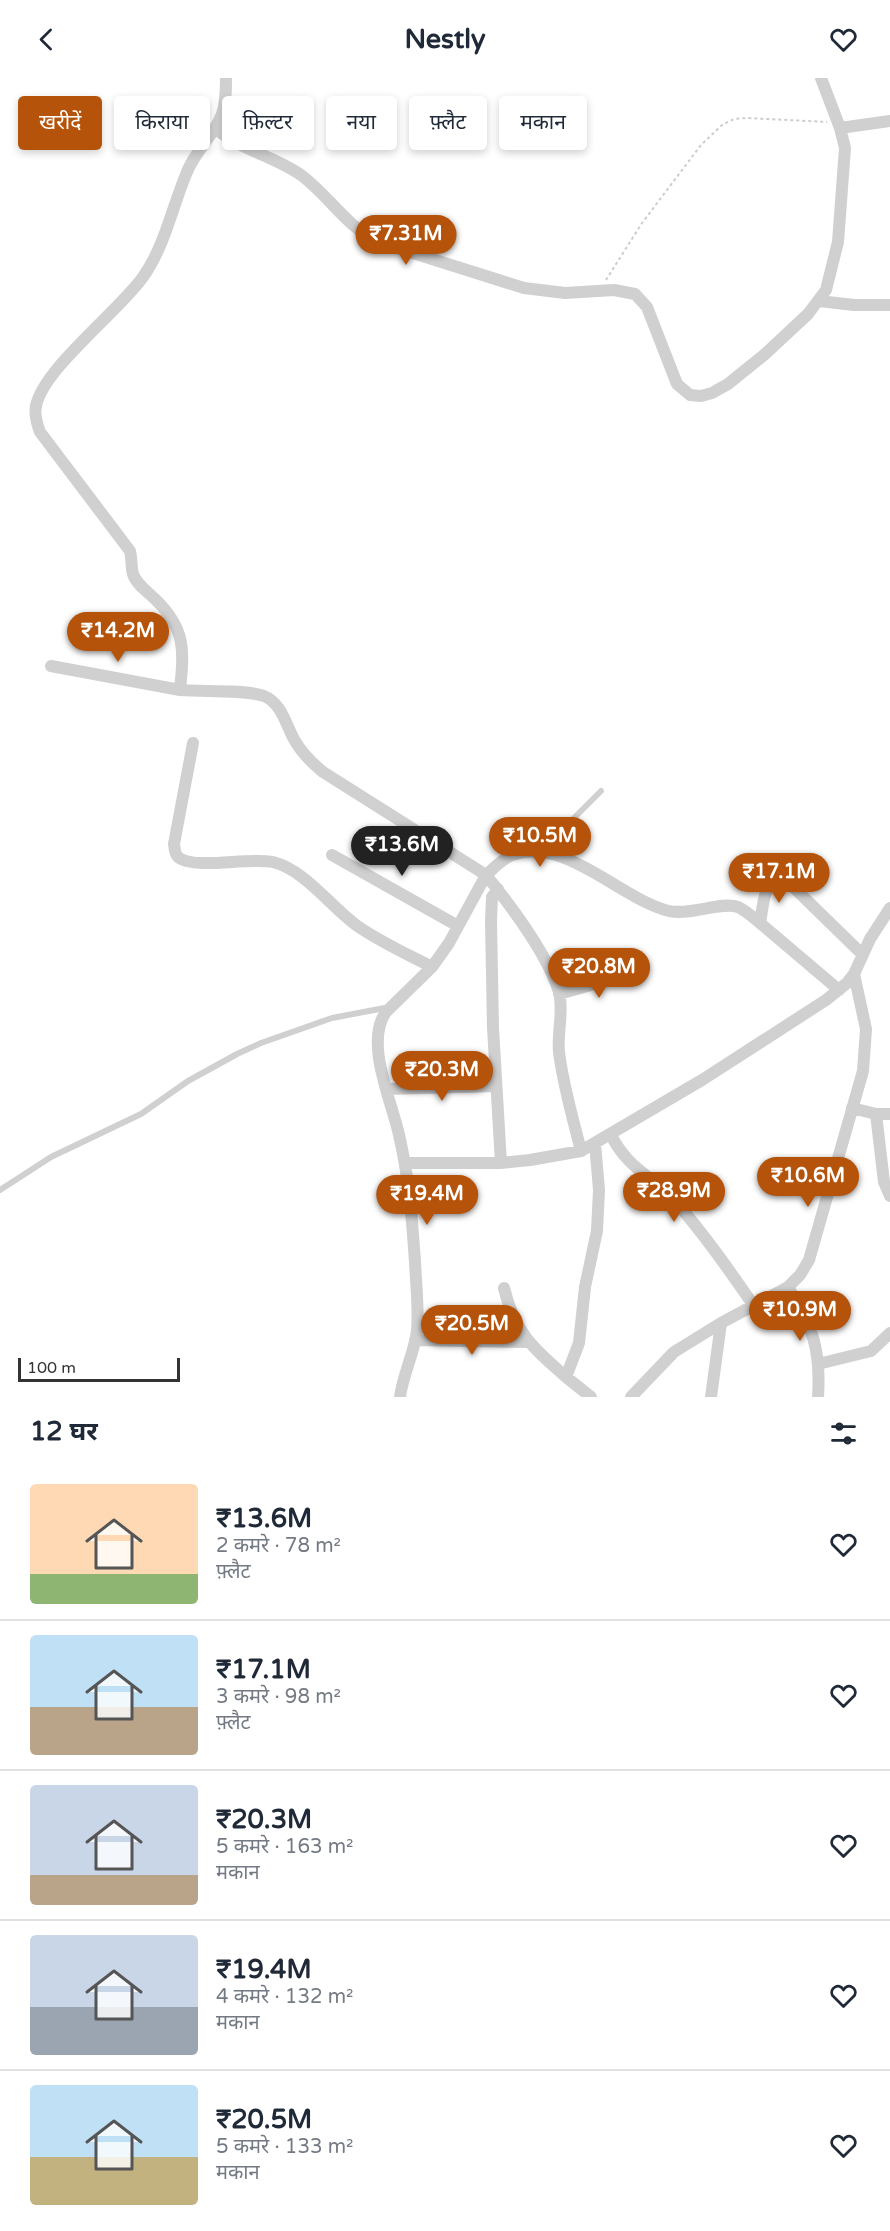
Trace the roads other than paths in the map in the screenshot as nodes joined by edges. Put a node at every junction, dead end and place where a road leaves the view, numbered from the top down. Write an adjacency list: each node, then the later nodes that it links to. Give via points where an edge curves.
1 (226, 78): 5 (street, via 225,103)
2 (821, 78): 4 (street)
3 (890, 121): 4 (street)
4 (839, 124): 6 (street, via 845,148 838,242 826,290)
5 (215, 128): 6 (street, via 226,138 302,176 355,227 378,242 524,288 635,294 647,307 677,384 690,395 712,393 728,384 764,356); 9 (street, via 187,172 147,271 48,379 35,408 40,432 123,540 130,551 136,580 179,630 183,641)
6 (819, 301): 7 (street)
7 (890, 304)
8 (51, 666): 9 (street)
9 (180, 690): 14 (street, via 252,694 270,700 295,741 322,772)
10 (193, 743): 20 (street, via 174,844 180,859 257,861 282,866 358,926)
11 (601, 791): 12 (lane)
12 (539, 852): 14 (street, via 511,856); 17 (street, via 570,860 671,912 738,907)
13 (332, 855): 18 (street)
14 (486, 875): 15 (street); 18 (street)
15 (498, 889): 24 (street, via 549,967); 26 (street, via 491,906)
16 (890, 908): 19 (street)
17 (760, 923): 19 (street, via 768,886 781,876); 23 (street)
18 (458, 926): 20 (street)
19 (863, 955): 22 (street)
20 (432, 967): 25 (street)
21 (630, 974): 24 (street)
22 (854, 974): 23 (street); 28 (street, via 866,1029 863,1071)
23 (839, 990): 31 (street)
24 (560, 994): 33 (street, via 559,1052)
25 (392, 1006): 27 (street, via 380,1020 378,1030); 36 (lane, via 332,1018 261,1042 188,1081 141,1114 51,1157)
26 (496, 1086): 27 (street); 35 (street)
27 (387, 1089): 34 (street)
28 (852, 1108): 29 (street); 38 (street, via 809,1260)
29 (876, 1114): 30 (street); 37 (street, via 884,1182)
30 (890, 1114)
31 (611, 1135): 32 (street); 40 (street, via 626,1160 670,1196 696,1227)
32 (596, 1143): 33 (street); 46 (street, via 597,1231 579,1343)
33 (581, 1151): 35 (street)
34 (406, 1163): 35 (street); 43 (street, via 417,1310)
35 (501, 1163)
36 (0, 1190)
37 (890, 1196)
38 (788, 1287): 40 (street); 45 (street, via 814,1338)
39 (504, 1288): 44 (street, via 515,1322)
40 (754, 1306): 41 (street)
41 (721, 1323): 49 (street, via 674,1352); 50 (street)
42 (888, 1338): 45 (street, via 871,1351)
43 (415, 1340): 44 (street); 47 (street)
44 (529, 1342): 46 (street)
45 (818, 1364): 51 (street)
46 (566, 1377): 48 (street)
47 (400, 1397)
48 (591, 1397)
49 (631, 1397)
50 (711, 1397)
51 (818, 1397)

